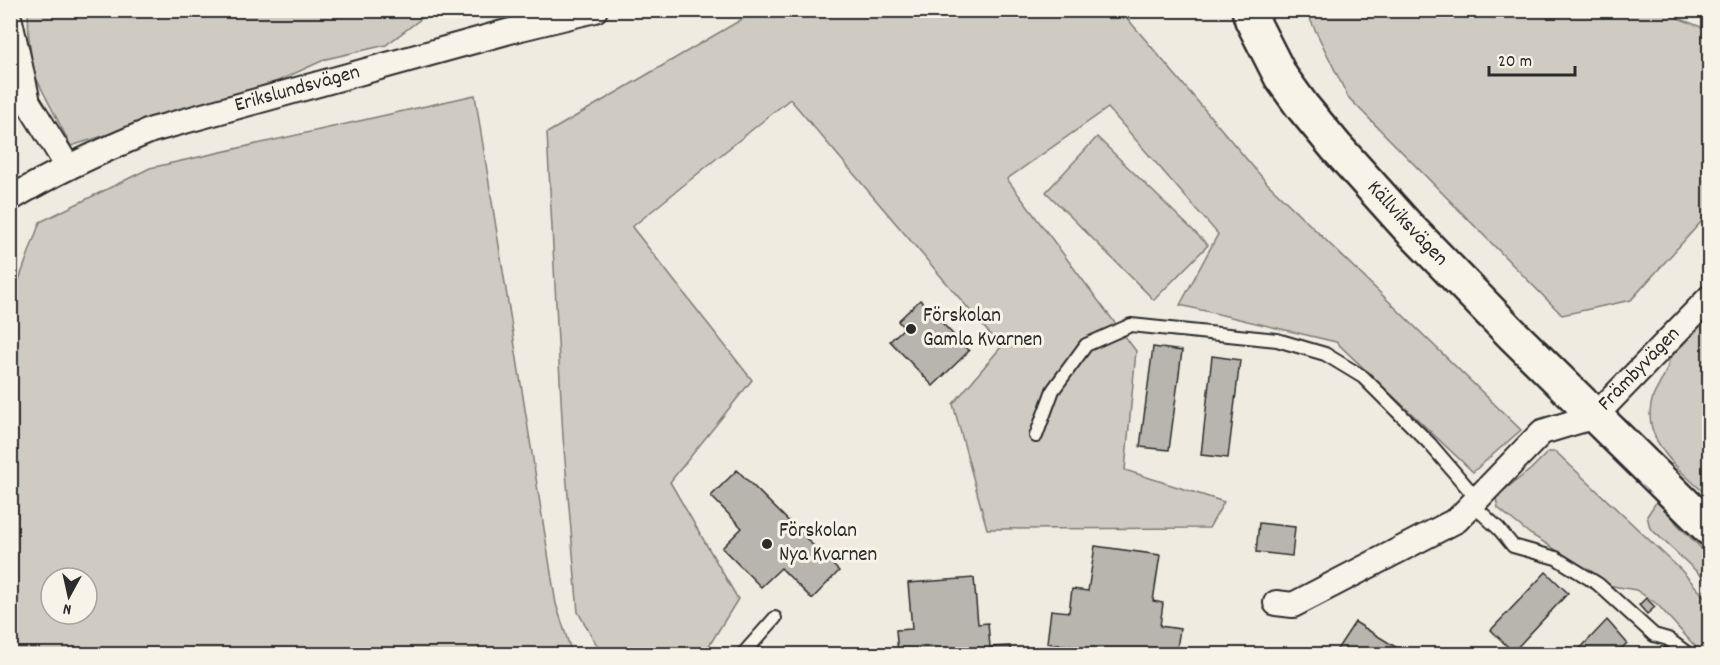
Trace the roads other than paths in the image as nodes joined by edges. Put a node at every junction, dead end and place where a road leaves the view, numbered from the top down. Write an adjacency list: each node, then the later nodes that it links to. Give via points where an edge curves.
1 (595, 10): 3 (street, Erikslundsvägen)
2 (1249, 10): 8 (street, Källviksvägen, via 1281,77 1336,147 1407,226)
3 (559, 14): 5 (street, Erikslundsvägen, via 152,130)
4 (10, 21): 5 (street, via 28,102)
5 (68, 167): 6 (street, Erikslundsvägen)
6 (10, 199)
7 (1710, 297): 8 (street, Främbyvägen)
8 (1595, 416): 10 (street, via 1542,432); 11 (street, Källviksvägen)
9 (1036, 436): 10 (lane, via 1053,390 1086,345 1131,325 1277,340 1325,354 1363,377 1430,444)
10 (1475, 502): 12 (street, via 1457,520 1293,605); 14 (lane, via 1514,546 1556,558 1598,584 1654,635 1668,639)
11 (1710, 529)
12 (1276, 603)
13 (775, 618): 15 (lane)
14 (1687, 653)
15 (743, 654)

